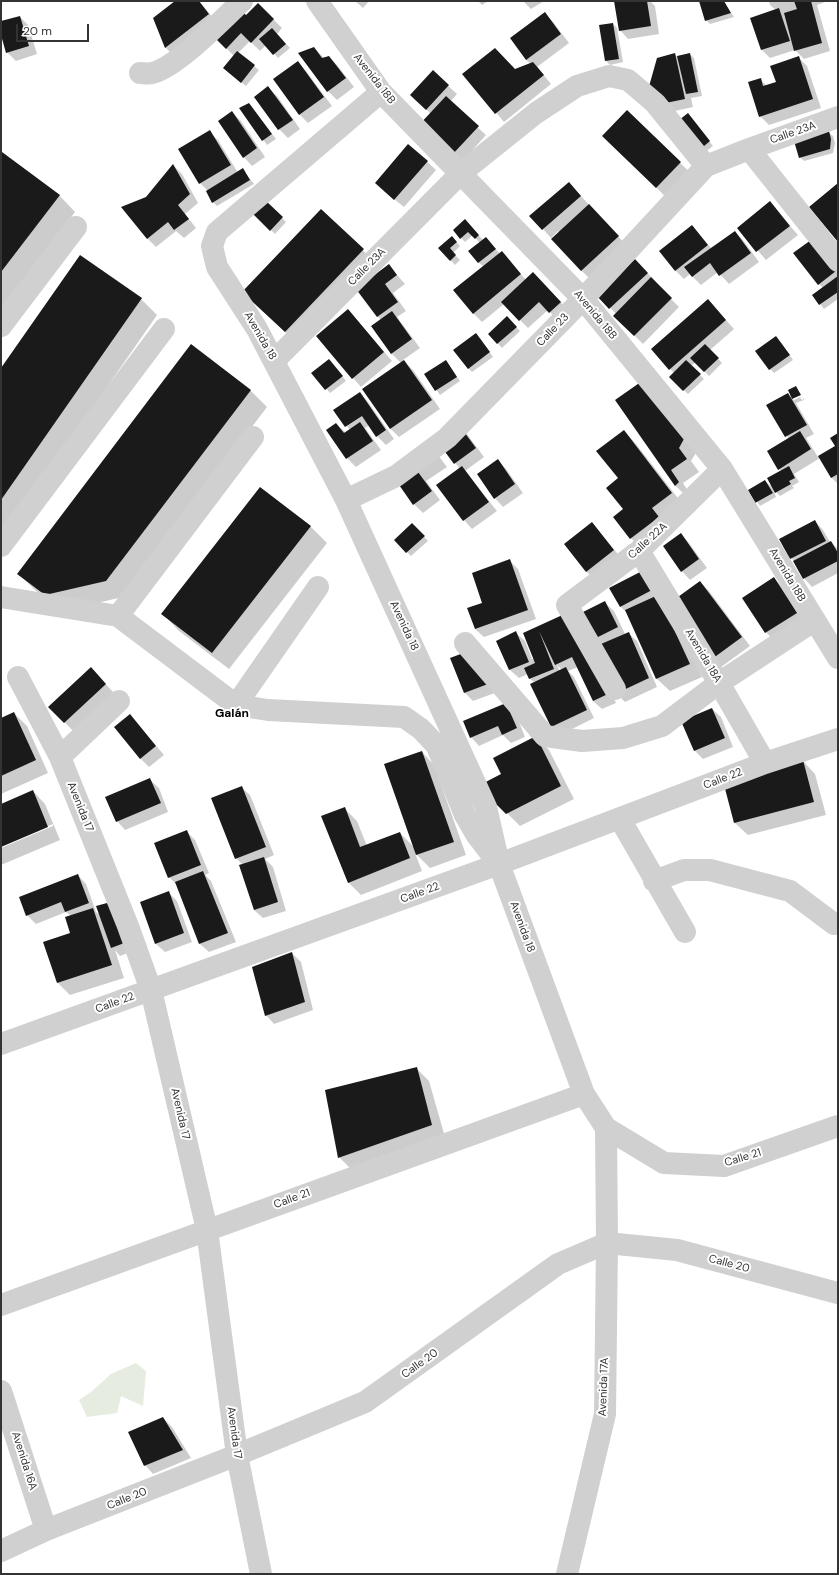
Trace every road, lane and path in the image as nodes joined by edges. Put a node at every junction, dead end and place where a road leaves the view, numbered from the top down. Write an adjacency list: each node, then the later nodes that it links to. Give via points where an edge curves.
1 (242, 1): 3 (street, via 180,58 152,73)
2 (317, 1): 4 (street, Avenida 18B)
3 (140, 73)
4 (381, 92): 8 (street, Avenida 18B); 14 (street, Avenida 18, via 217,232 212,246 217,267 257,329)
5 (838, 118): 6 (street, Calle 23A)
6 (749, 149): 7 (street, Calle 23); 10 (street)
7 (706, 166): 8 (street, via 655,103 628,80 609,76 577,86 542,109); 11 (street, Calle 23)
8 (461, 173): 11 (street, Avenida 18B); 14 (street, Calle 23A)
9 (76, 227): 12 (street)
10 (838, 260)
11 (583, 299): 16 (street, Avenida 18B); 17 (street, Calle 23, via 447,438 396,476)
12 (1, 326)
13 (164, 329): 18 (street)
14 (274, 361): 17 (street, Avenida 18)
15 (253, 437): 22 (street)
16 (722, 469): 19 (street, Calle 22A); 23 (street, Avenida 18B)
17 (346, 500): 35 (street, Avenida 18, via 486,807)
18 (1, 546)
19 (638, 551): 27 (street, Avenida 18A); 28 (street, Calle 22A, via 567,605)
20 (318, 587): 30 (street)
21 (1, 597): 22 (street)
22 (118, 616): 30 (street)
23 (815, 620): 25 (street, Avenida 18B); 27 (street)
24 (465, 643): 27 (street, via 545,736 582,741 623,738 662,726)
25 (838, 658)
26 (18, 677): 32 (street, Avenida 17)
27 (719, 683): 33 (street, Avenida 18A)
28 (615, 689)
29 (119, 701): 32 (street)
30 (236, 705): 35 (street, via 268,710 404,717 421,729 437,746 465,815)
31 (838, 739): 33 (street, Calle 22)
32 (60, 757): 39 (street, Avenida 17)
33 (765, 763): 34 (street, Calle 22)
34 (620, 819): 35 (street, Calle 22); 36 (street)
35 (499, 864): 39 (street, Calle 22); 41 (street, Avenida 18)
36 (654, 881): 37 (street, via 684,870 710,870 790,891); 38 (street)
37 (834, 924)
38 (685, 932)
39 (151, 990): 40 (street, Calle 22); 44 (street, Avenida 17)
40 (1, 1044)
41 (584, 1094): 43 (street, Avenida 18); 44 (street, Calle 21)
42 (838, 1126): 43 (street, Calle 21, via 724,1166 664,1162)
43 (606, 1128): 45 (street)
44 (207, 1230): 47 (street, Calle 21); 49 (street, Avenida 17)
45 (607, 1243): 46 (street, Calle 20, via 677,1250); 49 (street, Calle 20, via 558,1264 366,1402); 52 (street, Avenida 17A, via 605,1414)
46 (838, 1292)
47 (1, 1305)
48 (1, 1391): 50 (street, Avenida 16A)
49 (236, 1455): 50 (street, Calle 20); 53 (street, Avenida 17)
50 (46, 1530): 51 (street, Calle 20)
51 (1, 1551)
52 (573, 1573)
53 (261, 1574)

